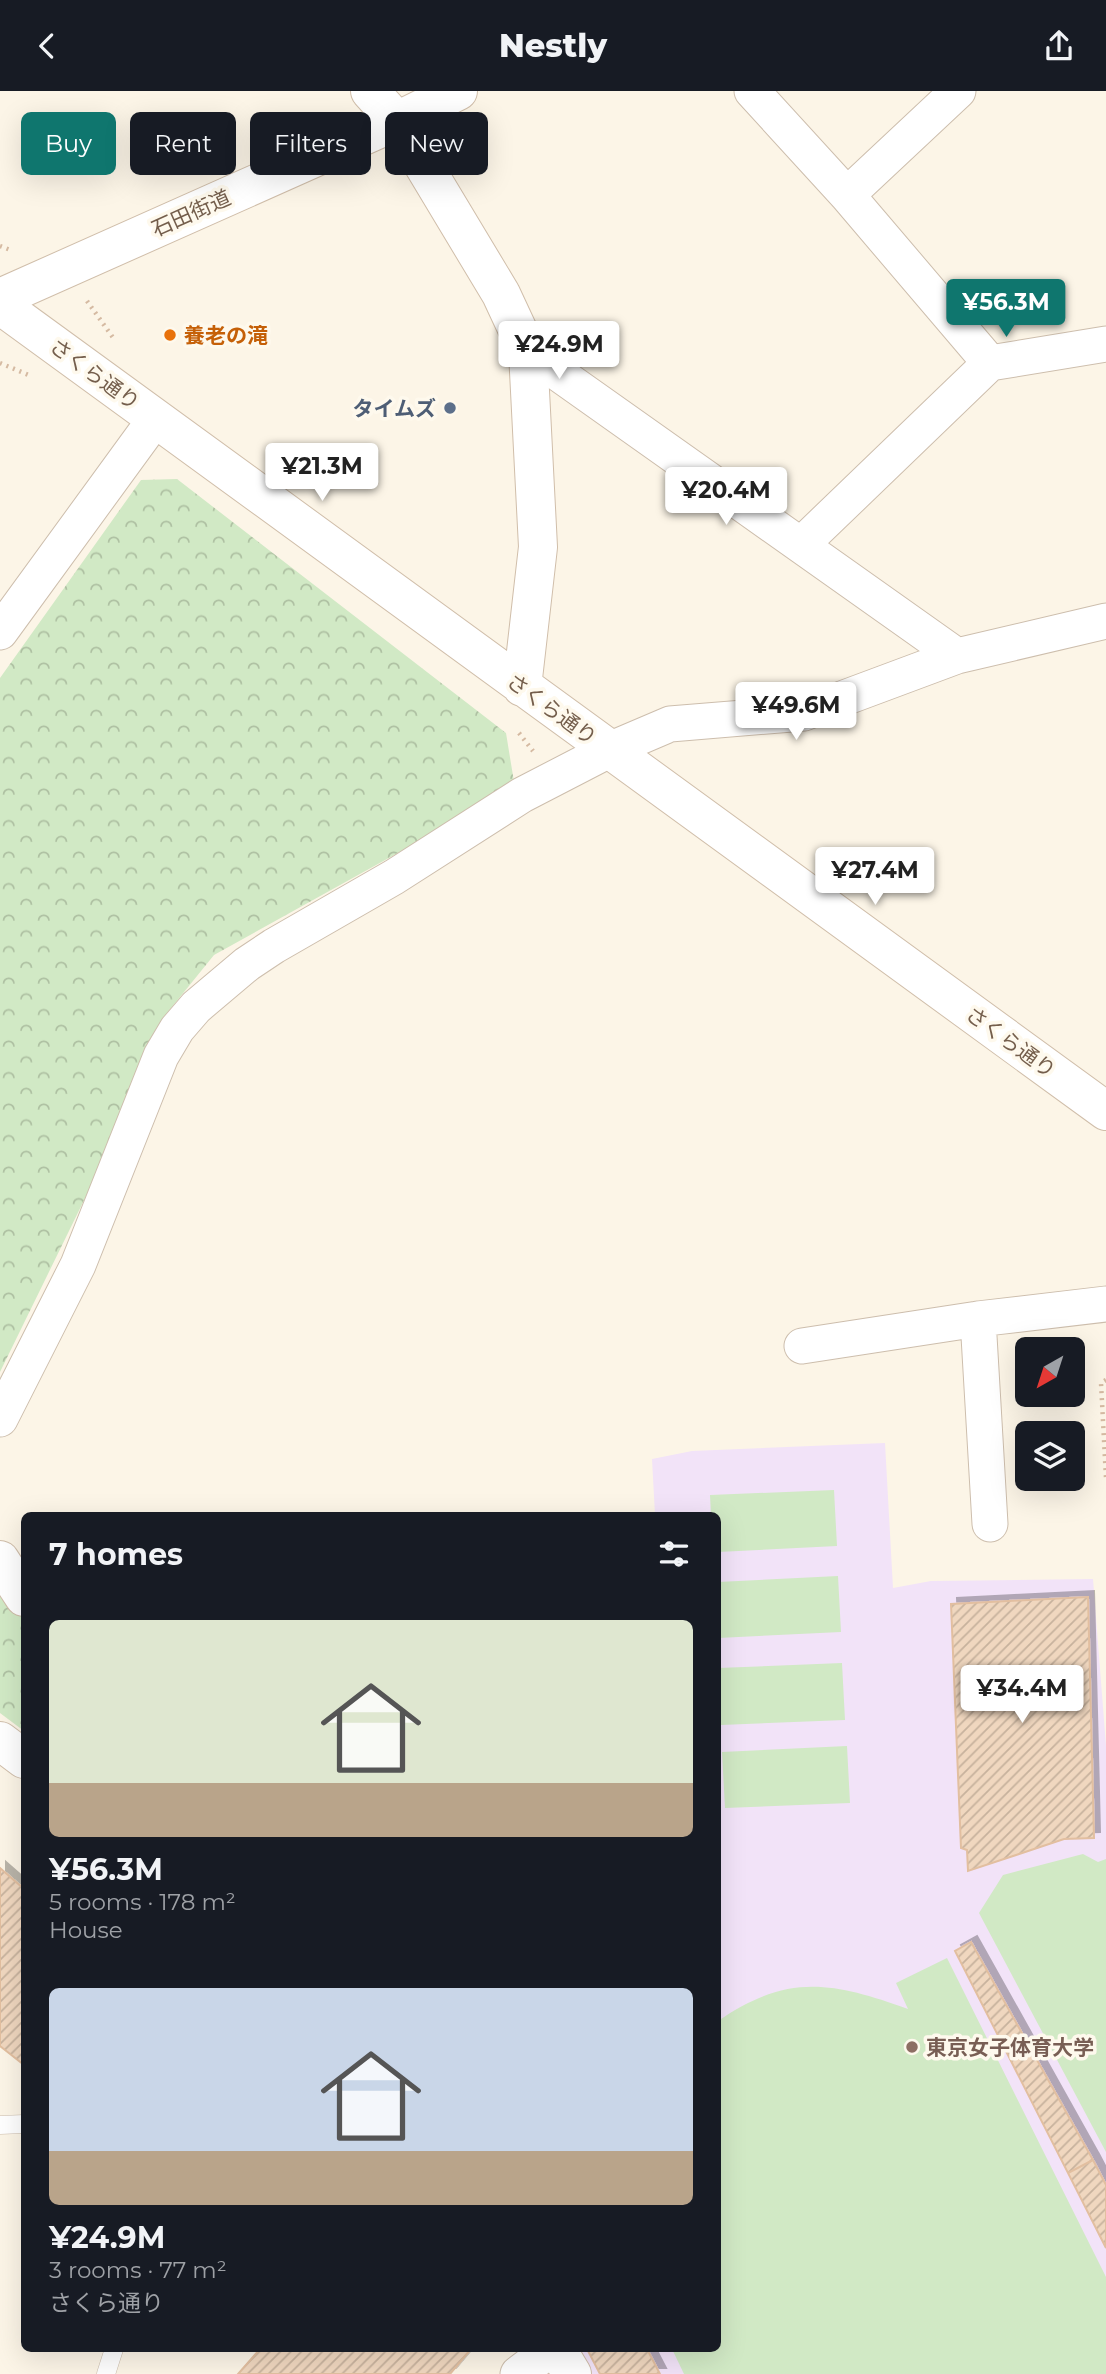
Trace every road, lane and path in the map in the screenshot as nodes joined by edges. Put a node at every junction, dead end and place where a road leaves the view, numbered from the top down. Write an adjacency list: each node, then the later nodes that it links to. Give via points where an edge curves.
1 (370, 91): 5 (street)
2 (458, 91): 6 (street, 石田街道)
3 (752, 91): 9 (street)
4 (958, 91): 9 (street)
5 (389, 112)
6 (415, 112)
7 (385, 126): 10 (street, 石田街道)
8 (430, 175): 15 (street, via 501,293)
9 (847, 195): 17 (street)
10 (0, 298)
11 (87, 300): 13 (path)
12 (0, 305): 19 (street, さくら通り)
13 (108, 332)
14 (1106, 344): 17 (street)
15 (528, 352): 20 (street); 24 (street, via 538,547)
16 (0, 363): 18 (path)
17 (990, 363): 20 (street)
18 (22, 372)
19 (156, 418): 22 (street); 24 (street, さくら通り)
20 (802, 545): 23 (street)
21 (1106, 621): 23 (street)
22 (0, 632)
23 (957, 656): 26 (street, via 804,713 670,724)
24 (522, 687): 26 (street, さくら通り)
25 (515, 727): 27 (path)
26 (609, 750): 28 (street, さくら通り); 33 (street, via 522,795 274,946 196,1007 161,1056 78,1265)
27 (534, 753)
28 (1106, 1111)
29 (1106, 1304): 30 (street)
30 (978, 1319): 31 (street); 35 (street)
31 (802, 1346)
32 (1106, 1380): 34 (path, via 1101,1383)
33 (0, 1419)
34 (1106, 1478)
35 (990, 1524)
36 (0, 1560): 37 (street)
37 (21, 1592)
38 (0, 1741): 39 (street)
39 (21, 1757)
40 (21, 2124): 41 (lane)
41 (0, 2125)
42 (113, 2352): 45 (lane)
43 (547, 2352): 46 (street)
44 (559, 2352): 47 (street)
45 (106, 2374)
46 (519, 2374)
47 (572, 2374)

